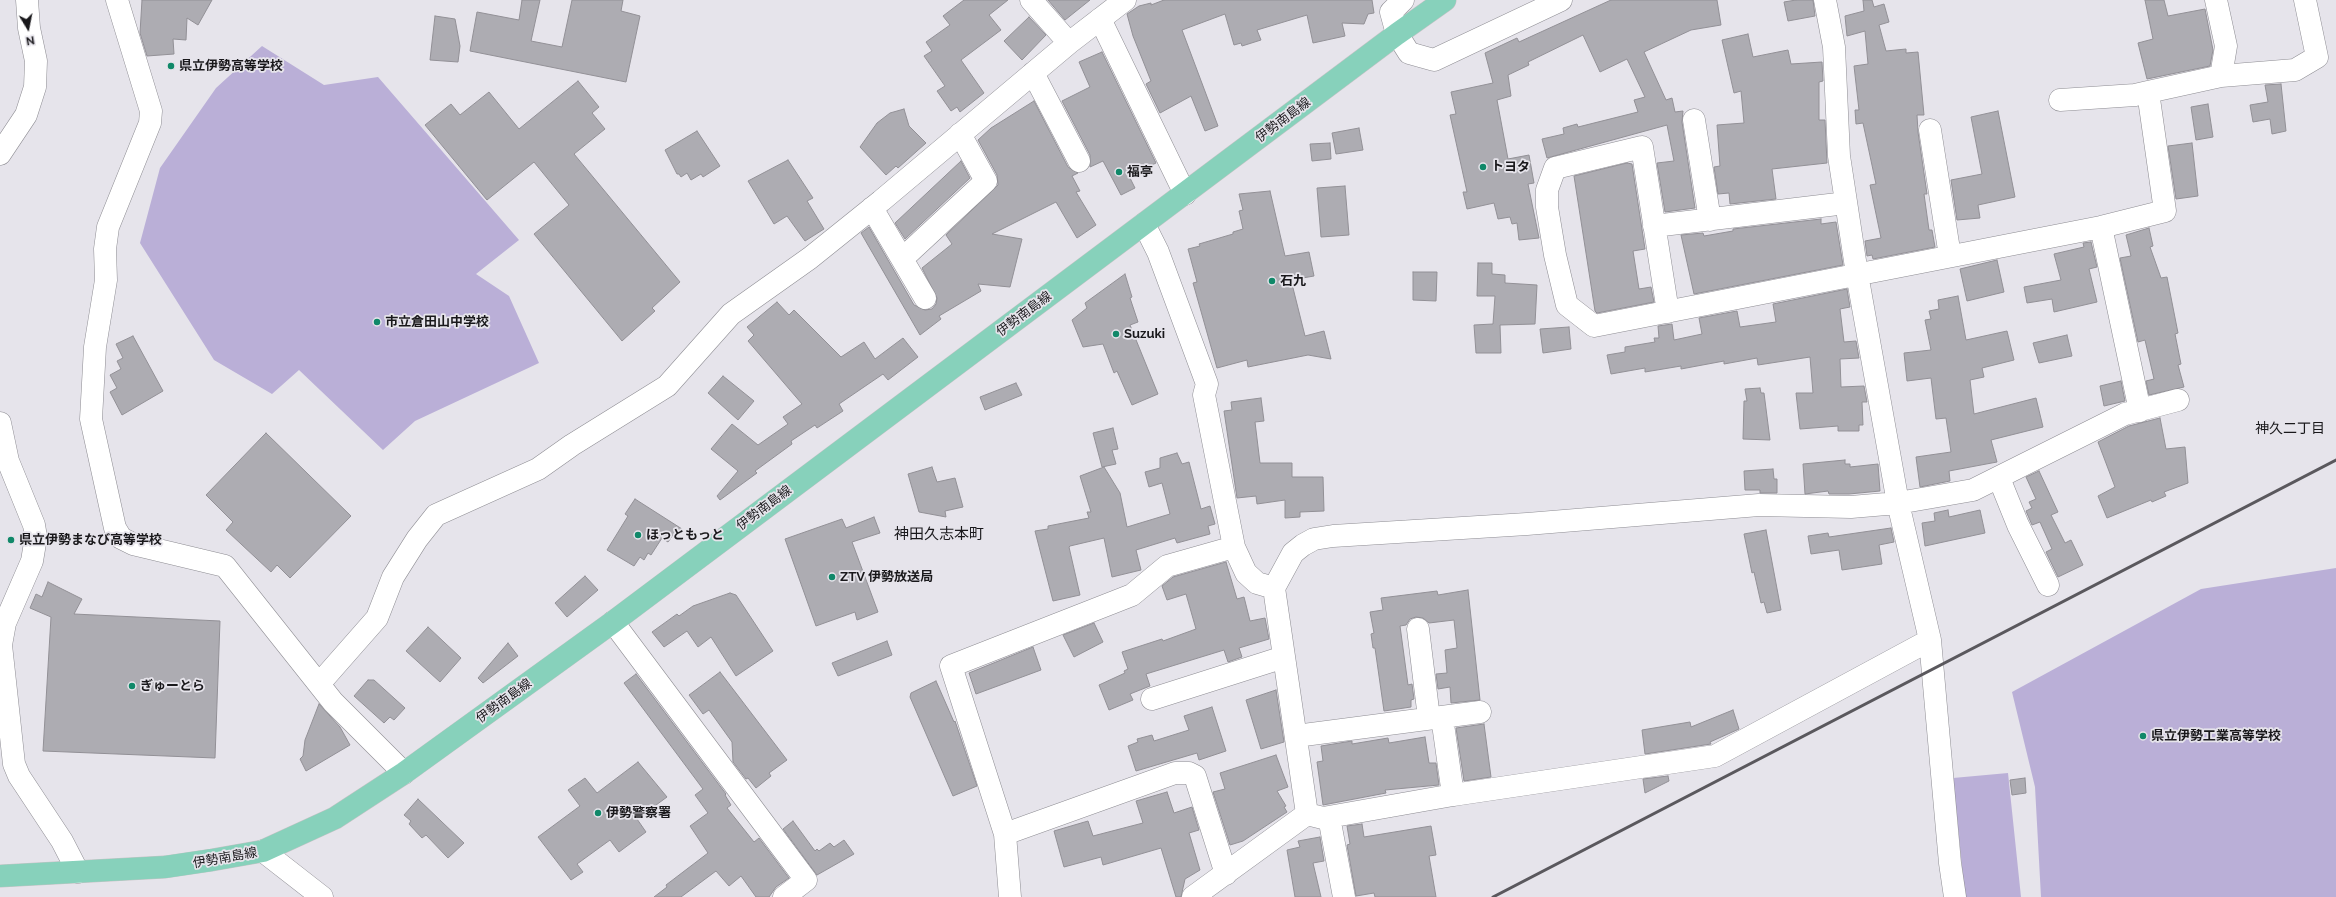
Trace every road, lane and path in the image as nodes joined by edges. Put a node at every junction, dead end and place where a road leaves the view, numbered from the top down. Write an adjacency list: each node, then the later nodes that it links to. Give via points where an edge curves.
1 (27, 0): 21 (street, via 29,28 36,61 35,87 26,115)
2 (117, 0): 47 (street, via 151,111 150,123 108,227 105,249 106,280 95,347 91,418 115,528 121,538 133,544 225,566)
3 (1032, 0): 13 (street)
4 (1125, 0): 11 (street)
5 (1403, 0): 12 (street, via 1391,12)
6 (1446, 0): 12 (main road, 伊勢南島線)
7 (1561, 0): 12 (street, via 1434,60 1409,53)
8 (1824, 0): 24 (street, via 1834,47 1839,156)
9 (2216, 0): 15 (street, via 2226,46)
10 (2305, 0): 15 (street, via 2317,57 2295,70)
11 (1100, 19): 13 (street); 23 (street)
12 (1397, 34): 23 (main road, 伊勢南島線)
13 (1069, 43): 14 (street)
14 (1033, 73): 20 (street); 22 (street)
15 (2221, 76): 16 (street)
16 (2148, 92): 17 (street); 29 (street, via 2165,211)
17 (2060, 100)
18 (1694, 120): 26 (street)
19 (1930, 130): 30 (street)
20 (960, 134): 25 (street); 31 (street, via 986,181)
21 (0, 154)
22 (1079, 161)
23 (1185, 194): 27 (main road, 伊勢南島線)
24 (1846, 203): 26 (street); 32 (street)
25 (872, 208): 31 (street); 47 (street, via 810,258 731,314 667,386 538,469 436,514 393,577 377,618)
26 (1710, 220): 28 (street)
27 (1144, 224): 40 (street, via 1158,252 1207,384 1204,395); 43 (main road, 伊勢南島線)
28 (1654, 226): 34 (street); 34 (street, via 1642,147 1555,168 1546,190 1547,207 1567,305 1594,326)
29 (2101, 226): 30 (street); 36 (street)
30 (1950, 256): 32 (street)
31 (902, 259): 33 (street)
32 (1858, 274): 34 (street); 39 (street)
33 (924, 298)
34 (1668, 312)
35 (2178, 400): 36 (street)
36 (2140, 411): 38 (street, via 2125,414 2093,429)
37 (0, 423): 49 (street, via 8,461 34,525 36,537 32,561 3,634)
38 (1999, 478): 39 (street, via 1973,490); 41 (street, via 2018,525)
39 (1898, 503): 42 (street, via 1851,507 1759,505 1527,524 1333,536 1314,539 1293,553); 45 (street)
40 (1234, 547): 42 (street, via 1246,573 1256,583); 57 (street, via 1167,566 1132,595 951,666)
41 (2048, 585)
42 (1274, 588): 46 (street)
43 (614, 622): 53 (main road, 伊勢南島線); 63 (street, via 806,880)
44 (1418, 629): 51 (street)
45 (1930, 640): 54 (street, via 1715,756); 67 (street)
46 (1284, 658): 48 (street); 52 (street)
47 (319, 684): 53 (street, via 333,702)
48 (1152, 699)
49 (4, 711): 59 (street, via 14,764 19,776 62,841)
50 (1480, 712): 51 (street)
51 (1435, 718): 52 (street); 54 (street)
52 (1296, 736): 55 (street)
53 (404, 773): 58 (main road, 伊勢南島線, via 335,818)
54 (1452, 795): 56 (street)
55 (1307, 814): 56 (street); 60 (street)
56 (1329, 817): 66 (street)
57 (1005, 834): 60 (street, via 1175,774 1189,773 1195,776); 64 (street)
58 (263, 851): 59 (main road, 伊勢南島線, via 165,867); 62 (street)
59 (78, 872): 61 (main road, 伊勢南島線)
60 (1226, 874): 65 (street)
61 (0, 876)
62 (322, 897)
63 (784, 897)
64 (1010, 897)
65 (1193, 897)
66 (1344, 897)
67 (1955, 897)

